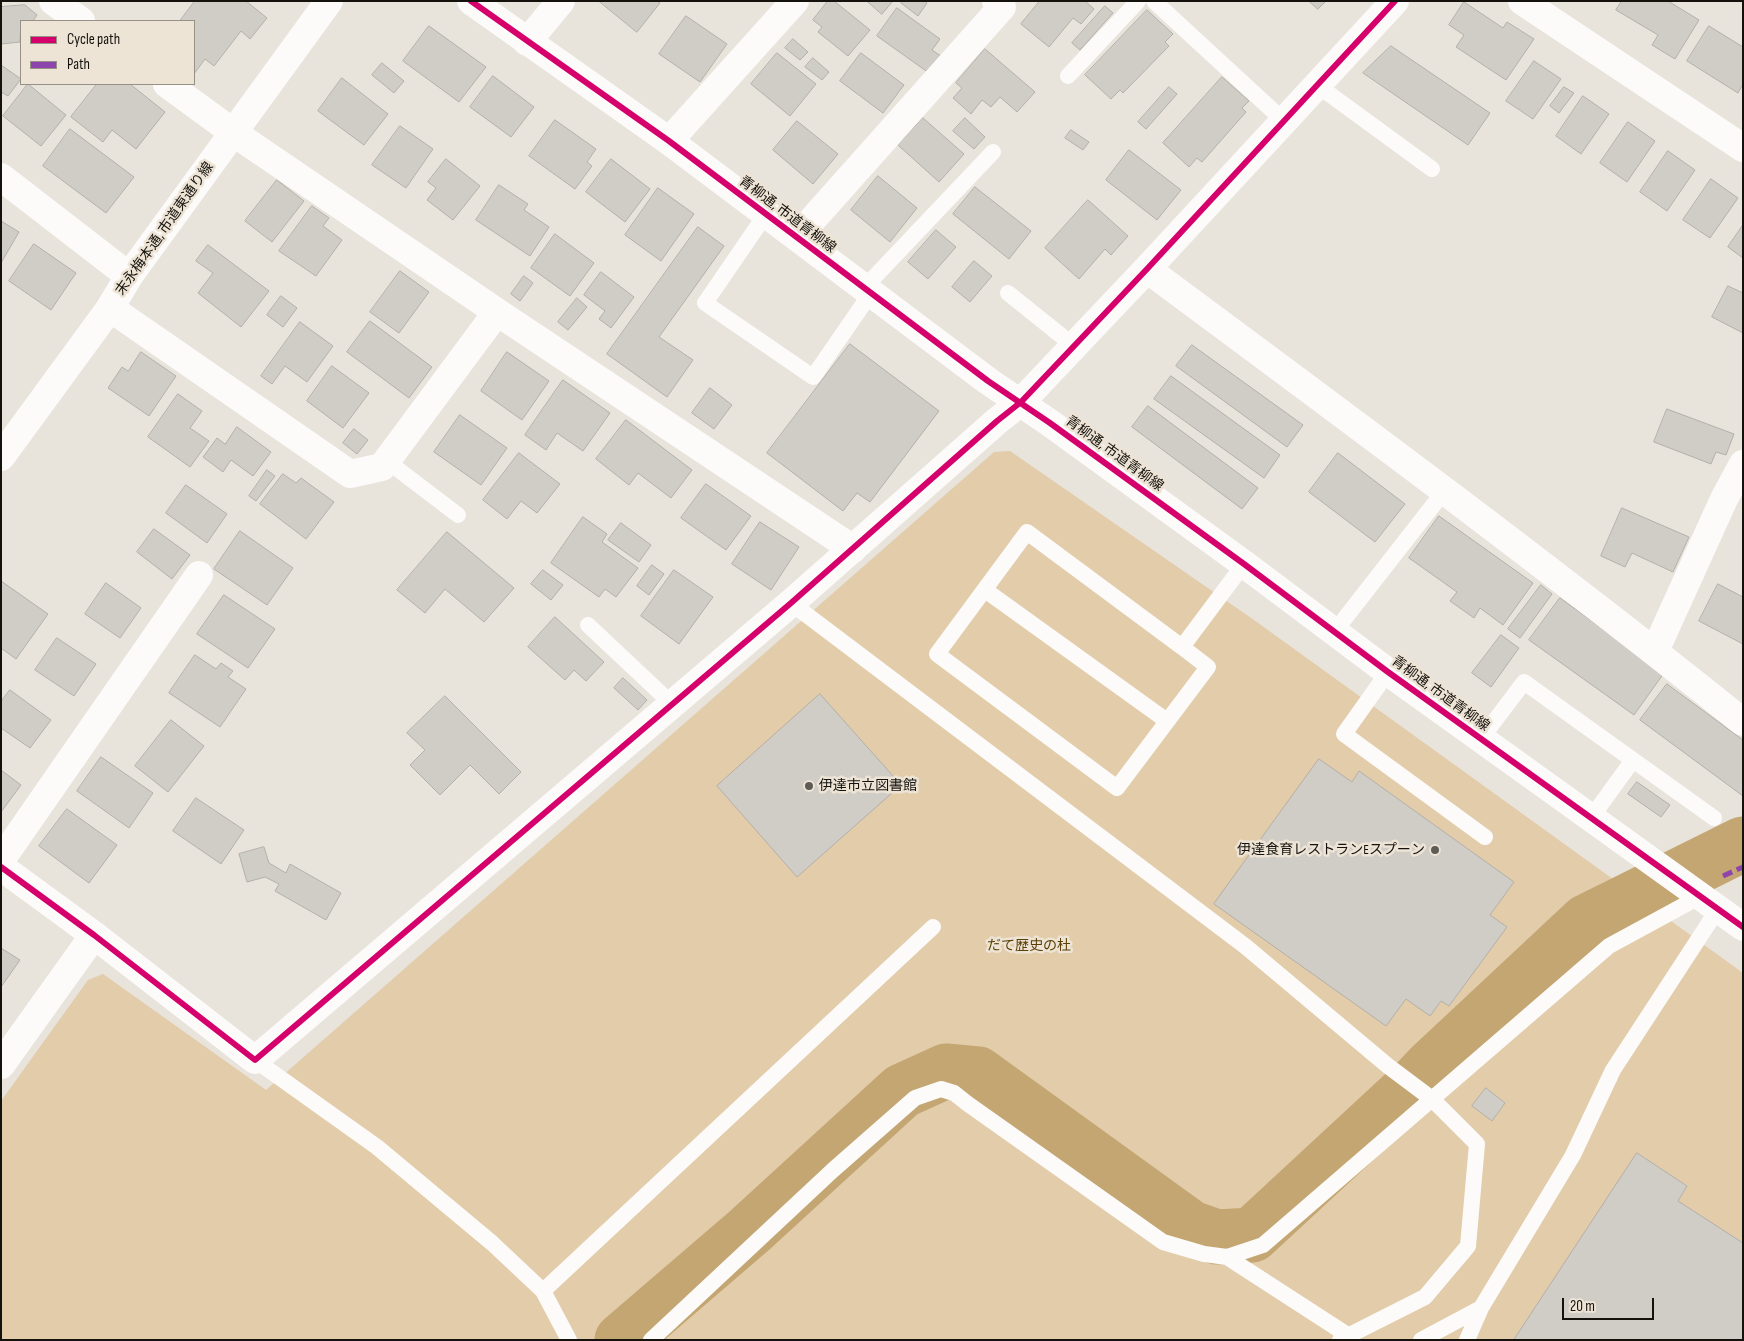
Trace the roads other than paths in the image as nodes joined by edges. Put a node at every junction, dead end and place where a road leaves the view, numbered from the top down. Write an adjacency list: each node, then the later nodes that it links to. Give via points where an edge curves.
1 (53, 1): 11 (street)
2 (329, 1): 17 (street, 末永梅本通, 市道東通り線)
3 (471, 1): 12 (street, 青柳通, 市道青柳線)
4 (561, 1): 12 (street)
5 (795, 1): 18 (street)
6 (1138, 1): 13 (lane)
7 (1154, 1): 16 (lane)
8 (1395, 1): 15 (street)
9 (1522, 1): 19 (street)
10 (1002, 3): 24 (street)
11 (80, 20)
12 (527, 42): 18 (street, 青柳通, 市道青柳線)
13 (1068, 76)
14 (168, 85): 17 (street)
15 (1317, 86): 16 (street); 21 (lane)
16 (1284, 121): 25 (street)
17 (234, 133): 26 (street, 末永梅本通, 市道東通り線); 30 (street)
18 (668, 141): 23 (street, 青柳通, 市道青柳線)
19 (1743, 148)
20 (993, 152): 27 (lane)
21 (1432, 169)
22 (1, 177): 26 (street)
23 (766, 214): 24 (street, 青柳通, 市道青柳線); 27 (lane, via 705,302 813,377)
24 (797, 237): 27 (street, 青柳通, 市道青柳線)
25 (1147, 269): 31 (street); 36 (street)
26 (129, 276): 29 (street, 末永梅本通, 市道東通り線)
27 (868, 291): 32 (street, 青柳通, 市道青柳線)
28 (1008, 293): 31 (lane)
29 (110, 308): 33 (street, 末永梅本通, 市道東通り線); 34 (street, via 350,474 382,467)
30 (497, 312): 34 (street); 38 (street)
31 (1074, 346): 32 (street)
32 (1020, 402): 38 (street); 39 (street, 青柳通, 市道青柳線)
33 (1, 456)
34 (387, 461): 37 (lane)
35 (1743, 464): 46 (street)
36 (1446, 490): 44 (lane); 46 (street)
37 (458, 515)
38 (853, 549): 42 (street)
39 (1244, 564): 44 (street, 青柳通, 市道青柳線); 45 (lane)
40 (199, 575): 56 (street)
41 (985, 590): 45 (lane, via 1027,532); 49 (lane); 49 (lane, via 937,654 1117,788)
42 (791, 603): 48 (street); 64 (lane, via 1245,946)
43 (588, 625): 48 (lane)
44 (1335, 632): 47 (street, 青柳通, 市道青柳線)
45 (1182, 647): 49 (lane, via 1208,667)
46 (1655, 651): 50 (street)
47 (1388, 672): 51 (street, 青柳通, 市道青柳線); 55 (lane, via 1344,734)
48 (672, 704): 62 (street)
49 (1167, 721)
50 (1743, 722)
51 (1481, 739): 52 (lane, via 1524,682); 53 (street, 青柳通, 市道青柳線)
52 (1633, 760): 53 (lane); 54 (lane)
53 (1591, 818): 58 (street, 青柳通, 市道青柳線)
54 (1714, 818)
55 (1485, 837)
56 (1, 860)
57 (1, 867): 61 (street)
58 (1703, 898): 59 (street, 青柳通, 市道青柳線); 64 (lane, via 1609,946); 67 (lane, via 1613,1070 1573,1156)
59 (1743, 926)
60 (933, 927): 66 (lane)
61 (94, 935): 62 (street); 63 (street)
62 (255, 1060): 66 (lane, via 377,1147 492,1243)
63 (1, 1065)
64 (1432, 1099): 65 (lane, via 1263,1245); 69 (lane, via 1477,1144 1468,1246 1425,1297)
65 (1227, 1257): 69 (lane); 70 (lane, via 1163,1242 954,1093 941,1089 915,1098)
66 (543, 1291): 68 (lane)
67 (1481, 1308): 71 (lane); 72 (lane)
68 (567, 1336)
69 (1344, 1338)
70 (651, 1340)
71 (1421, 1340)
72 (1467, 1340)

